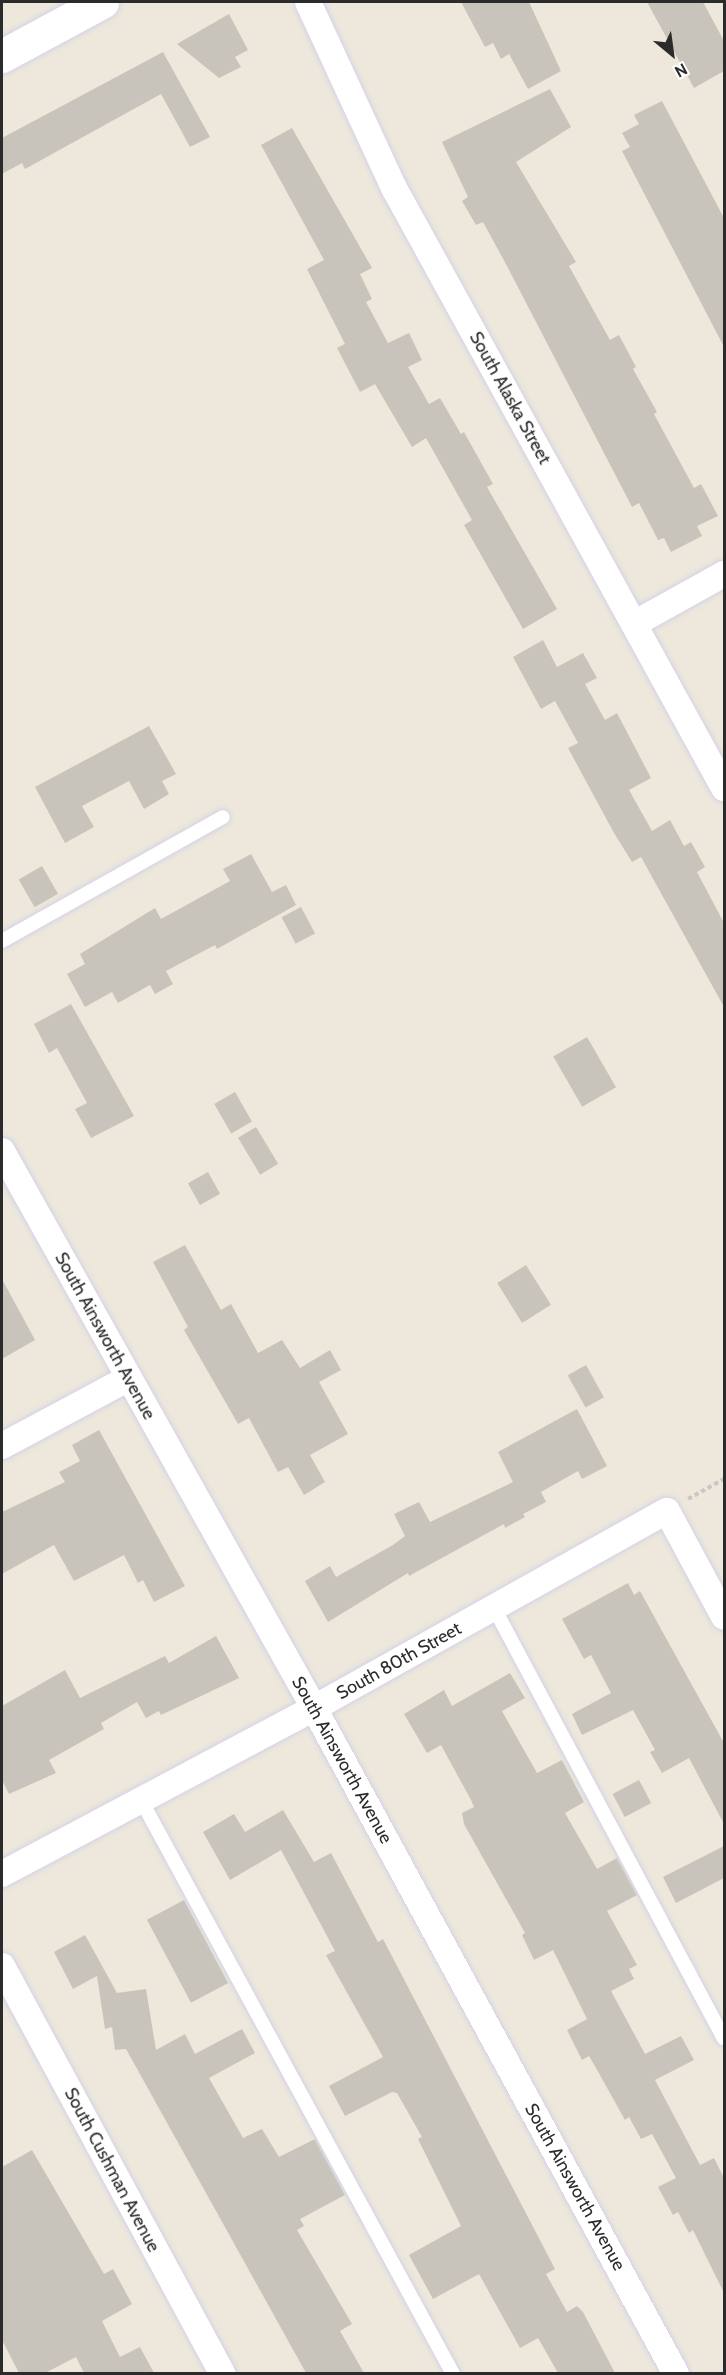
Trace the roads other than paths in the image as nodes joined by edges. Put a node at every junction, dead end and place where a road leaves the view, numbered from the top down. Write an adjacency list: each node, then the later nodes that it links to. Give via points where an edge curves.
1 (102, 2): 3 (main road)
2 (308, 2): 5 (street, South Alaska Street, via 394,188)
3 (2, 56)
4 (724, 574): 5 (street)
5 (634, 624): 6 (street, South Alaska Street)
6 (724, 788)
7 (223, 817): 8 (lane)
8 (2, 941)
9 (2, 1150): 10 (street, South Ainsworth Avenue)
10 (129, 1378): 11 (street); 14 (street, South Ainsworth Avenue)
11 (2, 1446)
12 (494, 1608): 13 (street, South 80th Street, via 667,1510); 14 (street, South 80th Street); 18 (lane)
13 (724, 1617)
14 (314, 1708): 15 (street, South 80th Street); 21 (street, South Ainsworth Avenue)
15 (141, 1800): 16 (street, South 80th Street); 20 (lane)
16 (2, 1874)
17 (2, 1966): 19 (street, South Cushman Avenue)
18 (724, 2038)
19 (223, 2373)
20 (453, 2373)
21 (676, 2373)

